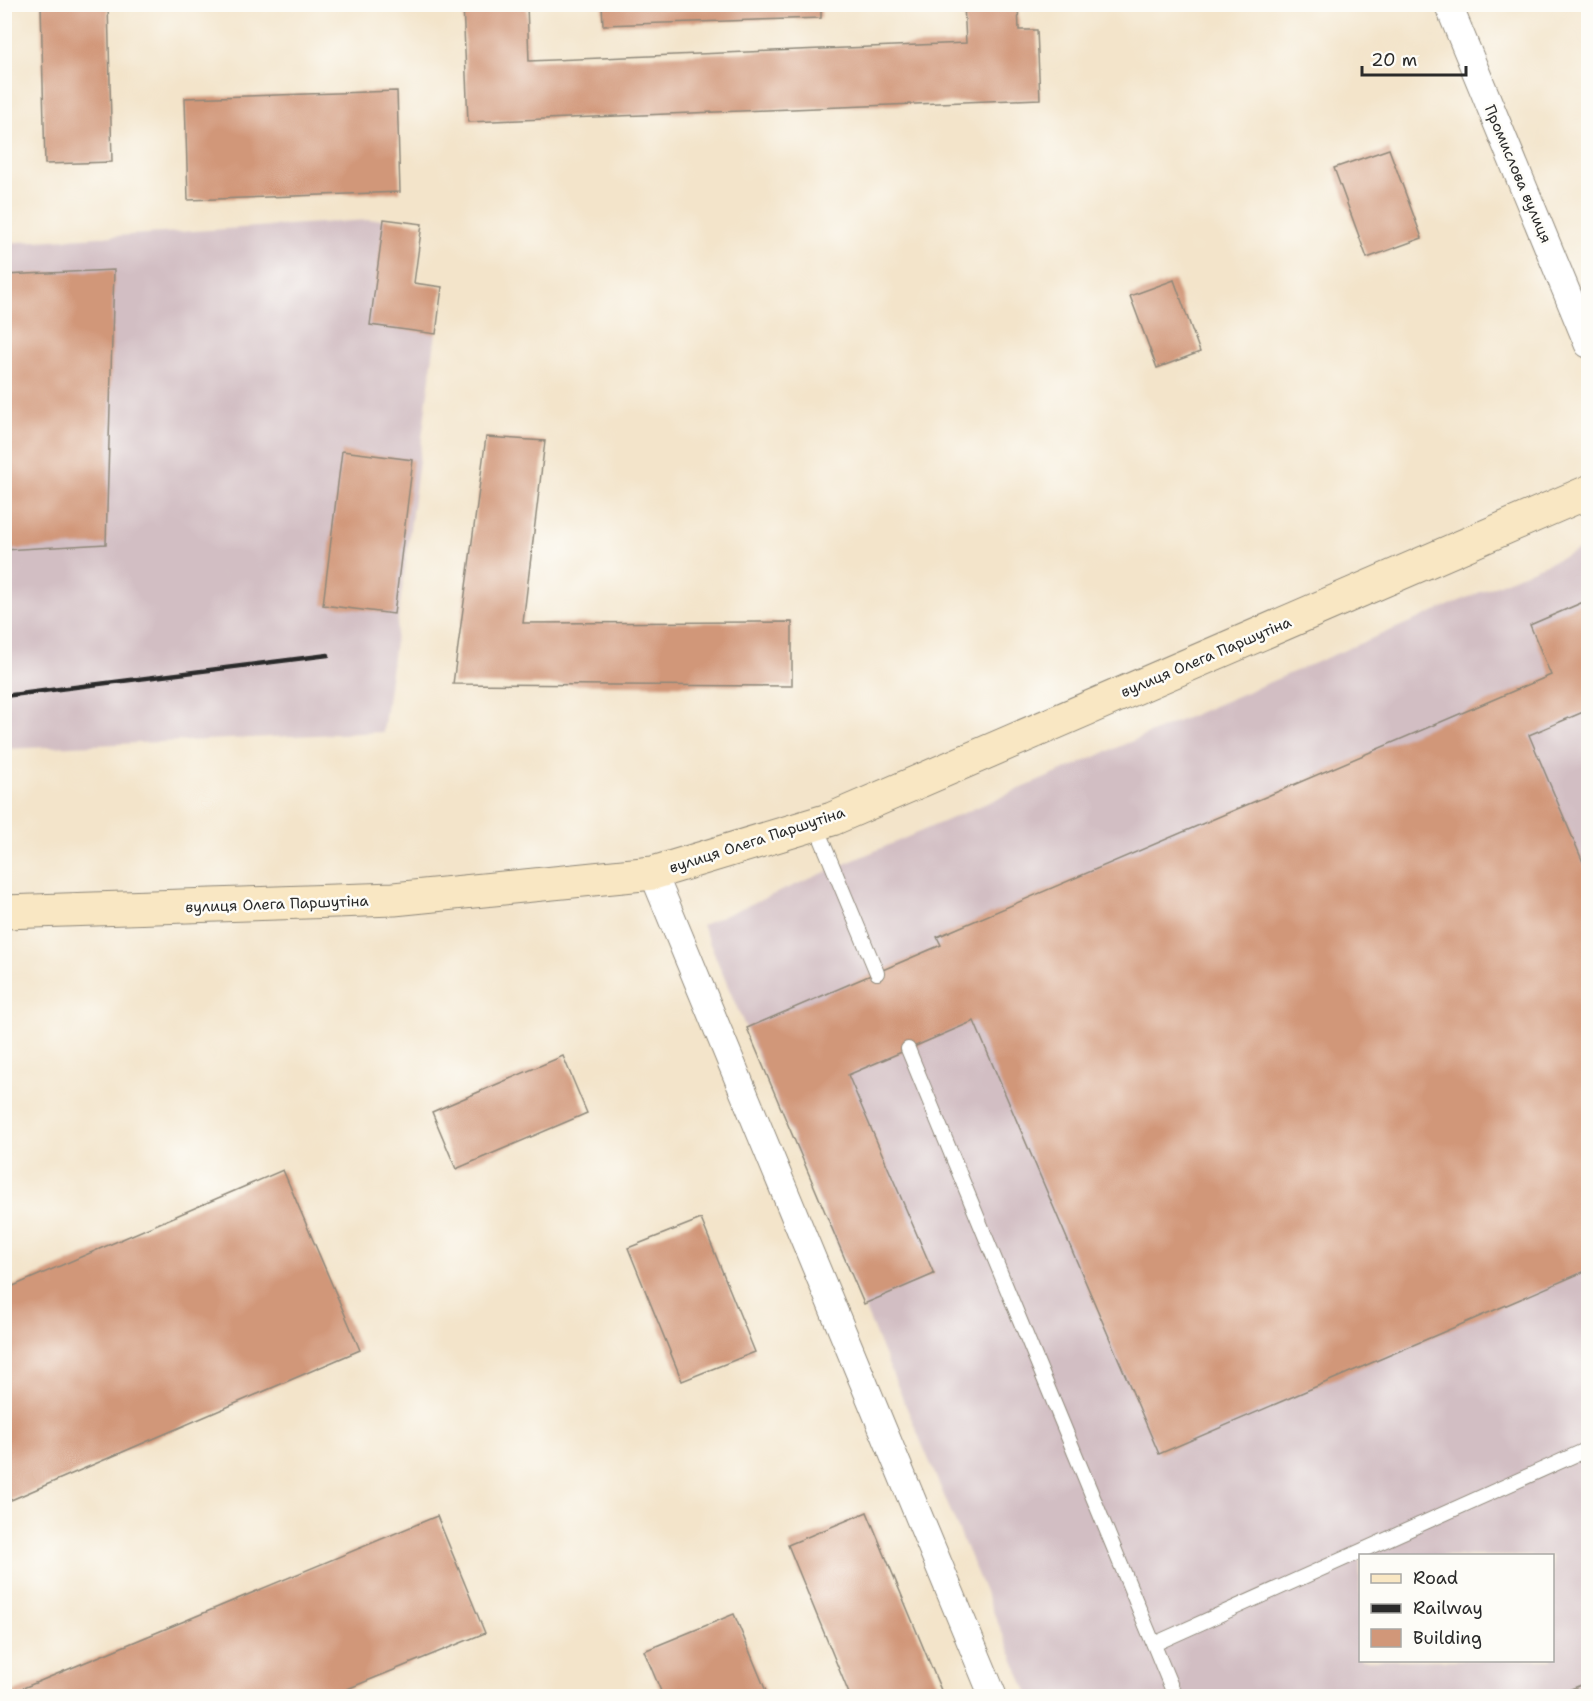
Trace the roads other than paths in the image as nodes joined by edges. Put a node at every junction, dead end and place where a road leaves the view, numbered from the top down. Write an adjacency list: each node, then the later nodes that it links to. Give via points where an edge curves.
1 (1448, 4): 2 (street, Промислова вулиця)
2 (1588, 344)
3 (1588, 492): 4 (street, вулиця Олега Паршутіна)
4 (815, 824): 5 (street, вулиця Олега Паршутіна); 7 (lane)
5 (653, 873): 6 (street, вулиця Олега Паршутіна, via 394,899); 11 (street)
6 (4, 912)
7 (877, 973)
8 (908, 1049): 10 (lane)
9 (1588, 1449): 10 (lane)
10 (1154, 1644): 12 (lane)
11 (993, 1696)
12 (1175, 1696)

